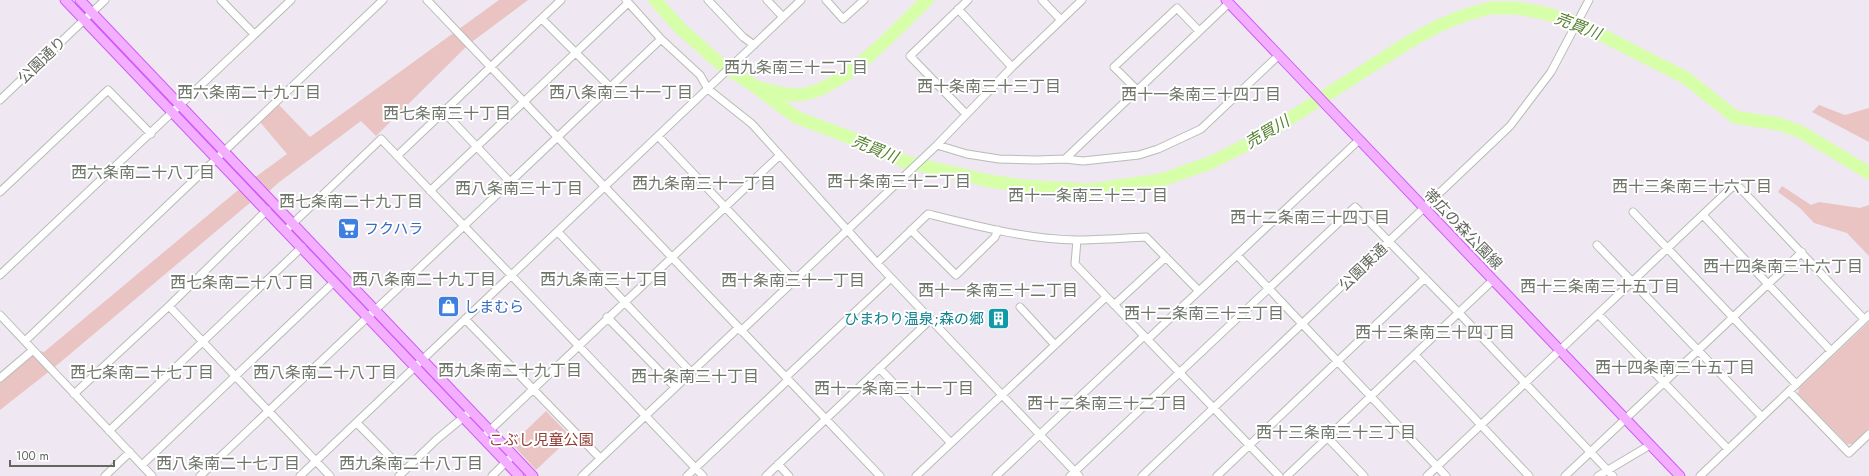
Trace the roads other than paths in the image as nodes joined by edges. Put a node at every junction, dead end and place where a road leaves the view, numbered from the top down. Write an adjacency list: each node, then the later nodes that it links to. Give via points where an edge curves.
1 (65, 0): 24 (main road)
2 (80, 0): 21 (main road)
3 (105, 0): 21 (street, 公園通り)
4 (221, 0): 27 (street)
5 (291, 0): 27 (street)
6 (383, 0): 49 (street)
7 (427, 0): 32 (street)
8 (561, 0): 23 (street)
9 (708, 0): 29 (street)
10 (767, 0): 22 (street)
11 (801, 0): 22 (street)
12 (826, 0): 13 (street, via 843,19)
13 (864, 0)
14 (968, 0): 20 (street)
15 (1042, 0): 25 (street)
16 (1082, 0): 25 (street)
17 (627, 2): 28 (street); 30 (street)
18 (1227, 2): 26 (street); 31 (main road, 帯広の森公園線)
19 (1587, 2): 59 (street, 公園東通, via 1568,41 1535,95 1510,126)
20 (958, 9): 33 (street); 42 (street, via 910,56)
21 (92, 12): 24 (street, 公園通り); 39 (main road)
22 (783, 17): 29 (street)
23 (542, 18): 30 (street); 32 (street)
24 (84, 20): 37 (street, 公園通り); 40 (main road)
25 (1061, 20): 33 (street)
26 (1200, 31): 36 (street); 36 (street, via 1177,8 1114,67)
27 (254, 34): 39 (street)
28 (661, 40): 34 (street); 35 (street, via 700,75)
29 (754, 45): 35 (street)
30 (575, 52): 34 (street); 38 (street)
31 (1279, 55): 46 (main road, 帯広の森公園線); 53 (street, via 1201,129 1139,155 1083,161)
32 (491, 67): 38 (street); 41 (street)
33 (1012, 67): 42 (street)
34 (611, 88): 45 (street)
35 (708, 89): 44 (street); 50 (street, via 752,124)
36 (1138, 91): 53 (street)
37 (0, 100)
38 (524, 102): 45 (street); 47 (street)
39 (180, 105): 40 (street); 49 (main road)
40 (173, 112): 43 (street); 52 (main road)
41 (444, 112): 47 (street); 51 (street)
42 (966, 114): 48 (street)
43 (150, 134): 57 (street, via 108,90); 80 (street)
44 (658, 136): 55 (street); 58 (street)
45 (558, 138): 54 (street); 55 (street)
46 (1359, 140): 59 (main road, 帯広の森公園線); 76 (street)
47 (477, 146): 54 (street); 56 (street)
48 (935, 146): 53 (street, via 999,159); 66 (street)
49 (224, 151): 52 (street); 63 (main road)
50 (780, 155): 58 (street); 66 (street)
51 (397, 156): 56 (street); 63 (street, via 381,139)
52 (217, 158): 60 (main road); 109 (street)
53 (1065, 159)
54 (511, 183): 64 (street)
55 (605, 186): 69 (street); 77 (street)
56 (430, 191): 64 (street)
57 (0, 192)
58 (725, 207): 77 (street); 84 (street)
59 (1424, 208): 71 (street, 公園東通); 85 (main road, 帯広の森公園線)
60 (267, 210): 65 (main road); 94 (street)
61 (1633, 212): 74 (street)
62 (1702, 215): 74 (street); 75 (street, via 1732,187 1740,188); 88 (street)
63 (293, 223): 65 (street); 96 (main road)
64 (464, 227): 81 (street); 96 (street)
65 (286, 230): 73 (main road)
66 (847, 230): 79 (street); 84 (street)
67 (911, 230): 68 (street, via 928,214); 68 (street, via 956,275 995,238); 79 (street)
68 (998, 230): 70 (street)
69 (558, 232): 81 (street); 92 (street)
70 (1077, 240): 78 (street, via 1146,236); 91 (street, via 1075,264)
71 (1389, 242): 83 (street); 89 (street, via 1355,207); 106 (street, 公園東通)
72 (1597, 245): 87 (street)
73 (302, 247): 86 (main road); 110 (street)
74 (1668, 248): 87 (street); 103 (street)
75 (1802, 252): 88 (street); 101 (street)
76 (1238, 256): 89 (street); 90 (street)
77 (672, 257): 92 (street); 107 (street)
78 (1166, 257): 90 (street); 93 (street)
79 (877, 263): 82 (street)
80 (0, 275)
81 (512, 275): 105 (street); 111 (street)
82 (891, 278): 104 (street); 126 (street)
83 (1425, 278): 97 (street); 119 (street)
84 (794, 280): 107 (street)
85 (1493, 280): 97 (street); 114 (main road, 帯広の森公園線)
86 (334, 282): 102 (main road); 124 (street)
87 (1632, 282): 98 (street); 115 (street)
88 (1768, 285): 103 (street); 116 (street)
89 (1269, 289): 106 (street); 123 (street)
90 (1199, 291): 108 (street)
91 (1106, 297): 93 (street); 112 (street)
92 (623, 302): 100 (street); 122 (street)
93 (1114, 305): 108 (street)
94 (169, 306): 110 (street); 133 (street)
95 (1020, 307): 112 (street)
96 (376, 310): 102 (street); 118 (main road)
97 (1459, 313): 117 (street); 128 (street)
98 (1598, 314): 114 (street); 127 (street)
99 (0, 315): 109 (street)
100 (607, 317): 111 (street); 130 (street)
101 (1867, 317): 116 (street)
102 (368, 318): 120 (main road); 138 (street)
103 (1733, 318): 115 (street); 129 (street)
104 (931, 319): 121 (street); 134 (street)
105 (465, 320): 118 (street); 131 (street)
106 (1303, 324): 119 (street); 136 (street, 公園東通)
107 (740, 330): 122 (street); 126 (street)
108 (1146, 337): 123 (street); 149 (street)
109 (25, 341): 113 (street)
110 (202, 341): 124 (street); 147 (street)
111 (578, 345): 131 (street); 139 (street)
112 (1055, 345): 134 (street)
113 (33, 350): 125 (street); 133 (street)
114 (1560, 350): 128 (street); 142 (main road, 帯広の森公園線)
115 (1697, 351): 127 (street); 141 (street)
116 (1831, 351): 129 (street)
117 (1415, 355): 135 (street); 145 (street)
118 (423, 360): 120 (street); 137 (main road)
119 (1338, 361): 135 (street); 153 (street)
120 (415, 367): 140 (main road); 144 (street)
121 (879, 368): 143 (street); 152 (street)
122 (691, 372): 130 (street)
123 (1180, 372): 136 (street); 168 (street)
124 (236, 376): 138 (street); 163 (street)
125 (0, 378)
126 (787, 378): 143 (street); 165 (street)
127 (1663, 382): 142 (street); 155 (street)
128 (1525, 383): 145 (street); 157 (street)
129 (1796, 384): 132 (street)
130 (675, 387): 139 (street)
131 (532, 390): 146 (street); 159 (street)
132 (1789, 391): 141 (street); 148 (street, via 1849,453)
133 (74, 394): 147 (street)
134 (1003, 394): 149 (street); 152 (street)
135 (1371, 396): 151 (street); 164 (street)
136 (1214, 408): 153 (street); 185 (street, 公園東通)
137 (471, 411): 140 (street); 146 (main road)
138 (269, 412): 160 (street); 171 (street)
139 (645, 416): 159 (street); 165 (street)
140 (463, 417): 150 (main road); 167 (street)
141 (1762, 417): 155 (street)
142 (1624, 418): 154 (main road, 帯広の森公園線); 157 (street)
143 (826, 419): 162 (street); 182 (street)
144 (357, 423): 160 (street); 167 (street)
145 (1482, 425): 164 (street); 192 (street)
146 (489, 430): 150 (street); 158 (main road)
147 (109, 431): 156 (street)
148 (1869, 434)
149 (1040, 435): 168 (street); 184 (street)
150 (482, 437): 161 (main road)
151 (1328, 438): 188 (street); 189 (street)
152 (951, 443): 183 (street)
153 (1249, 444): 186 (street); 187 (street)
154 (1650, 445): 166 (street); 195 (main road, 帯広の森公園線)
155 (1728, 449): 196 (street)
156 (130, 452): 163 (street); 169 (street)
157 (1591, 452): 166 (street); 193 (street)
158 (513, 455): 161 (street); 176 (main road)
159 (600, 458): 177 (street)
160 (316, 461): 172 (street); 173 (street)
161 (506, 462): 174 (street); 175 (main road)
162 (778, 464): 180 (street); 181 (street)
163 (142, 465): 170 (street)
164 (1437, 466): 190 (street); 191 (street)
165 (696, 468): 178 (street); 179 (street)
166 (1610, 473): 194 (street)
167 (402, 474)
168 (1075, 475)
169 (105, 476)
170 (152, 476)
171 (200, 476)
172 (300, 476)
173 (330, 476)
174 (492, 476)
175 (519, 476)
176 (533, 476)
177 (582, 476)
178 (687, 476)
179 (703, 476)
180 (766, 476)
181 (789, 476)
182 (880, 476)
183 (916, 476)
184 (996, 476)
185 (1142, 476)
186 (1217, 476)
187 (1279, 476)
188 (1288, 476)
189 (1364, 476)
190 (1427, 476)
191 (1446, 476)
192 (1529, 476)
193 (1565, 476)
194 (1598, 476)
195 (1680, 476)
196 (1700, 476)

